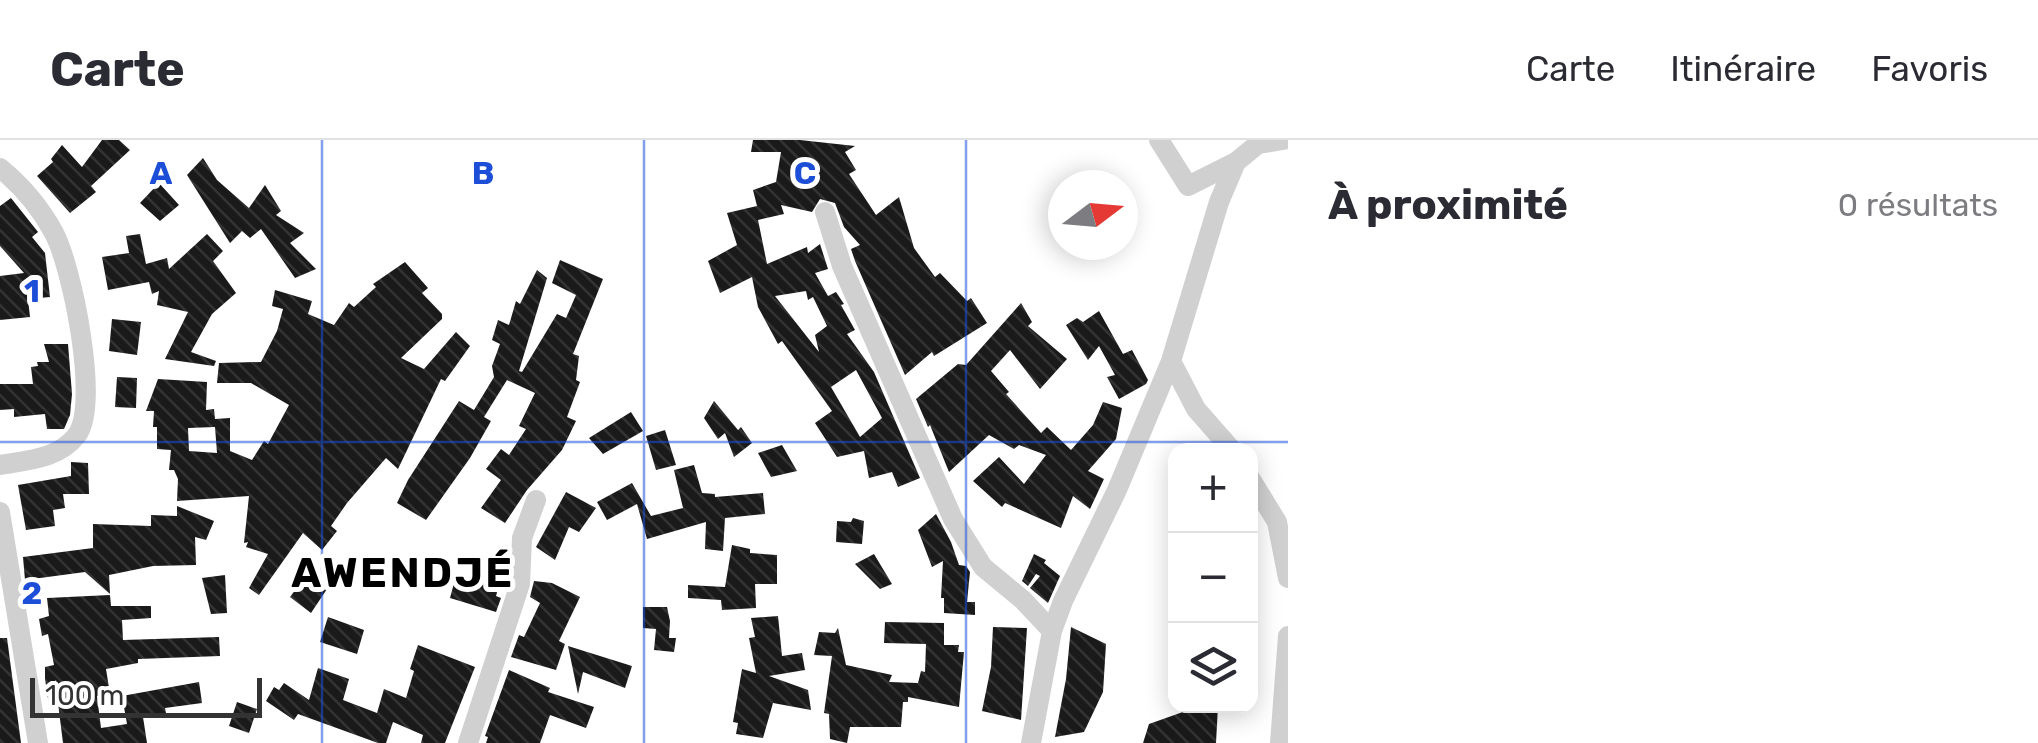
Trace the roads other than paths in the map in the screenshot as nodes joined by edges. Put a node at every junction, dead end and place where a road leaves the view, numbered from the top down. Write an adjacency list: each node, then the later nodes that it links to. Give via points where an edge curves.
1 (1159, 140): 3 (street, via 1188,186)
2 (1282, 140): 3 (street, via 1258,144)
3 (1236, 162): 6 (street)
4 (0, 168): 8 (street, via 32,198 56,236 78,322 86,397 80,428 62,450)
5 (825, 212): 13 (street, via 842,266 954,520 983,567)
6 (1170, 361): 7 (street, via 1196,409); 13 (street)
7 (1226, 443)
8 (0, 465)
9 (1258, 491): 12 (street, via 1277,522)
10 (536, 500): 16 (street, via 522,538 520,584)
11 (0, 512): 15 (street)
12 (1288, 578)
13 (1052, 631): 17 (street)
14 (1288, 636): 18 (street)
15 (38, 743)
16 (468, 743)
17 (1031, 743)
18 (1280, 743)

